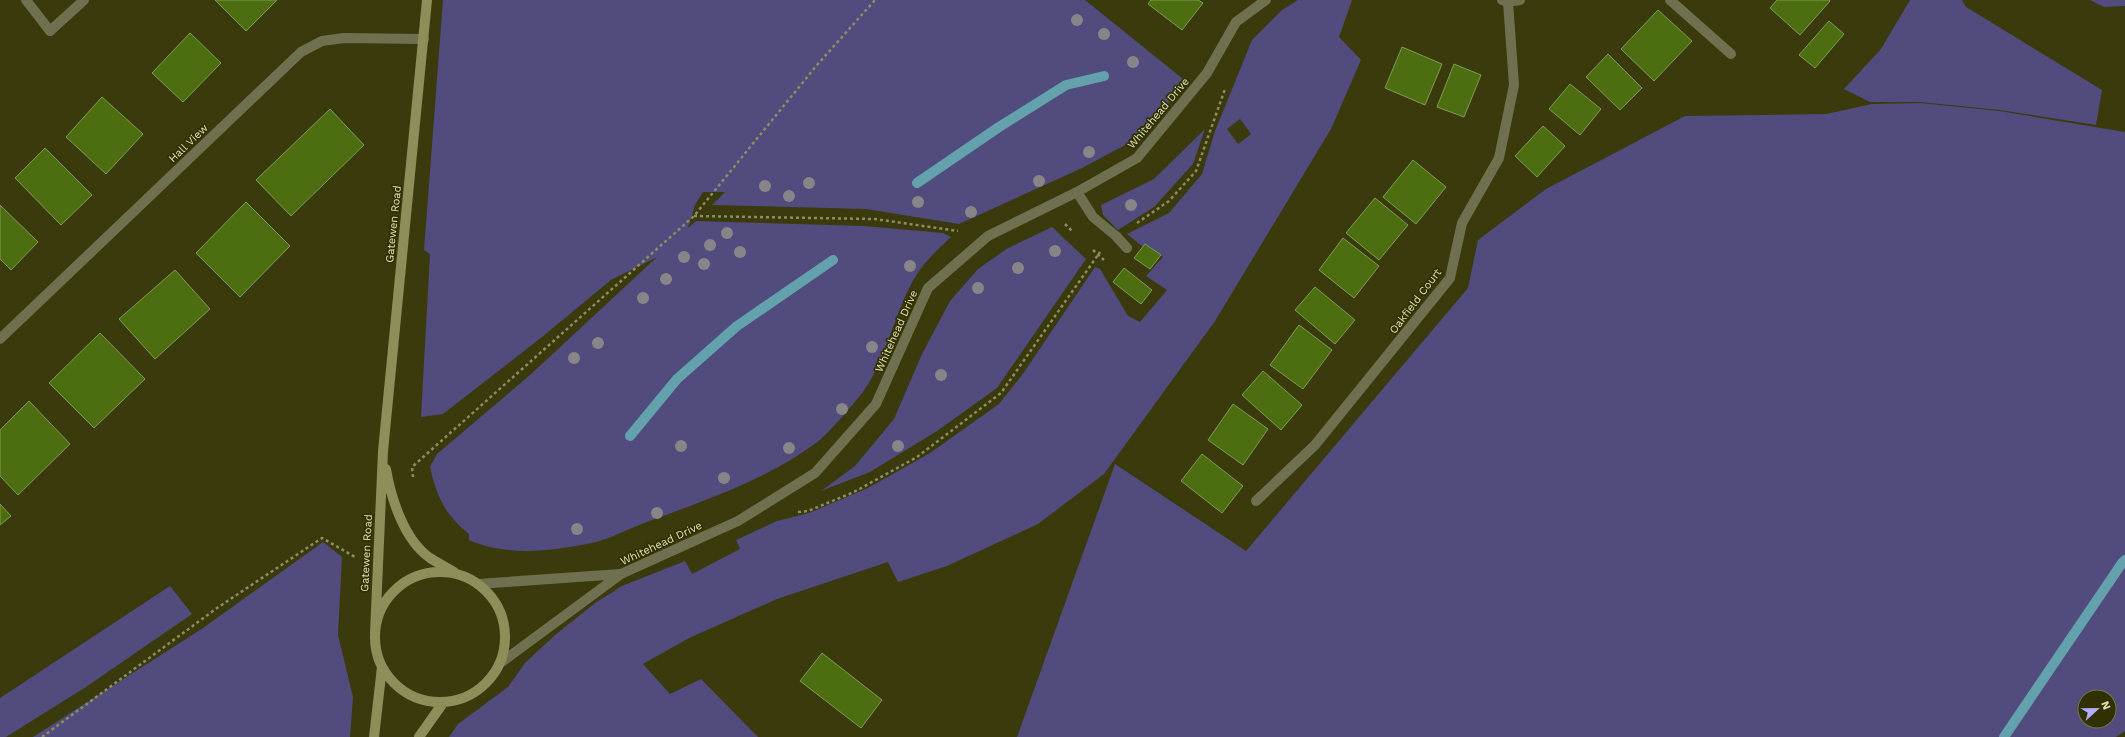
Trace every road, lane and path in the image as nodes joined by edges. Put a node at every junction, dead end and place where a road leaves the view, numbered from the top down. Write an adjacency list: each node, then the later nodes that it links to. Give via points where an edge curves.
1 (26, 0): 2 (street, via 50,31)
2 (84, 0)
3 (427, 0): 9 (main road, Gatewen Road)
4 (875, 0): 13 (path, via 817,65)
5 (1266, 0): 11 (street, Whitehead Drive, via 1236,22)
6 (1520, 0): 8 (street)
7 (1670, 0): 10 (street)
8 (1505, 1): 20 (street, Oakfield Court, via 1514,85 1499,158 1462,223 1450,278 1315,445)
9 (424, 39): 17 (street, Hall View, via 344,38 322,41 301,52); 18 (main road, Gatewen Road)
10 (1731, 54)
11 (1207, 73): 12 (street, Whitehead Drive, via 1137,158); 15 (path, via 1226,86 1196,171 1169,201)
12 (1077, 192): 14 (street, Whitehead Drive); 15 (street, via 1093,218)
13 (694, 216): 14 (path, via 875,219); 19 (path, via 412,467)
14 (988, 236): 24 (street, Whitehead Drive, via 928,288 876,404 815,473 738,521)
15 (1116, 236): 16 (street); 21 (path, via 1098,254 1001,392 917,456 854,492 808,511)
16 (1127, 248)
17 (0, 339)
18 (383, 451): 22 (main road, Gatewen Road); 23 (main road, Gatewen Road, via 390,494 409,534 429,557)
19 (414, 480)
20 (1256, 500)
21 (793, 513)
22 (377, 570): 26 (main road, Gatewen Road); 30 (path, via 322,538 217,608)
23 (458, 574): 25 (main road, Gatewen Road); 26 (main road, Gatewen Road, via 439,571 420,575 402,583 388,597 379,614)
24 (621, 574): 25 (street, Whitehead Drive); 27 (street, Whitehead Drive)
25 (478, 584): 27 (main road, Gatewen Road, via 494,600 503,620 505,643)
26 (374, 633): 28 (main road, Gatewen Road, via 376,651)
27 (500, 664): 29 (main road, Gatewen Road, via 490,679 477,691 461,699)
28 (382, 667): 29 (main road, Gatewen Road, via 393,682 407,694 425,701); 31 (main road, Gatewen Road)
29 (443, 703): 32 (main road)
30 (42, 737)
31 (374, 737)
32 (418, 737)

